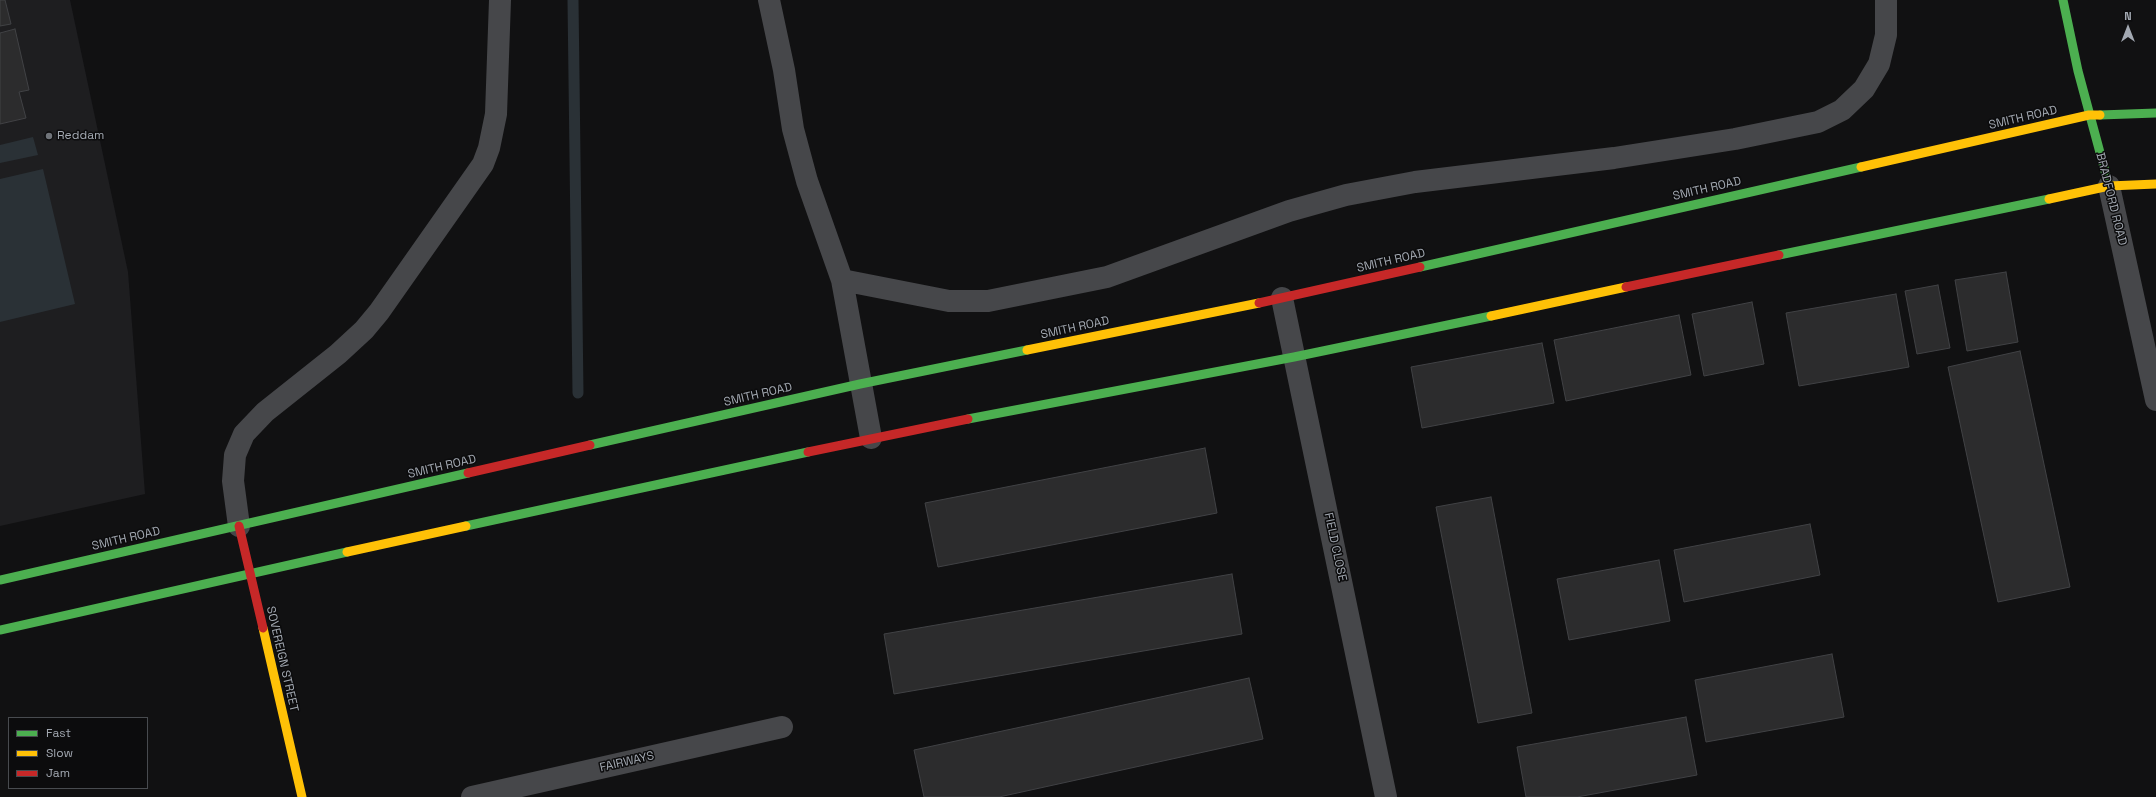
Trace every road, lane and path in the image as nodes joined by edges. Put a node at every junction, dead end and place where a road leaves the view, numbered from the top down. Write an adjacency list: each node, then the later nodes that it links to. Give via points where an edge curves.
1 (500, 0): 15 (street, via 496,114 489,148 482,164 398,286 364,330 265,412 244,434 235,455 233,481)
2 (769, 0): 9 (street, via 793,129 807,181)
3 (1886, 0): 9 (street, via 1886,35 1879,64 1864,89 1842,110 1818,122 1736,139 1614,158 1415,182 1346,195 1289,211 1106,277 988,301 949,301)
4 (2063, 0): 6 (main road, BRADFORD ROAD)
5 (2156, 113): 6 (main road, SMITH ROAD)
6 (2089, 115): 8 (main road, BRADFORD ROAD); 10 (main road, SMITH ROAD)
7 (2156, 184): 8 (main road)
8 (2109, 186): 11 (main road); 13 (street, BRADFORD ROAD)
9 (842, 280): 12 (street)
10 (1282, 298): 11 (street, FIELD CLOSE); 12 (main road, SMITH ROAD)
11 (1294, 357): 14 (main road); 22 (street, FIELD CLOSE)
12 (860, 384): 14 (street); 15 (main road, SMITH ROAD)
13 (2156, 400)
14 (871, 438): 16 (main road)
15 (239, 526): 16 (main road, SOVEREIGN STREET); 17 (main road, SMITH ROAD)
16 (250, 573): 18 (main road); 20 (main road, SOVEREIGN STREET)
17 (0, 580)
18 (0, 630)
19 (782, 727): 21 (street, FAIRWAYS)
20 (302, 797)
21 (472, 797)
22 (1386, 797)

